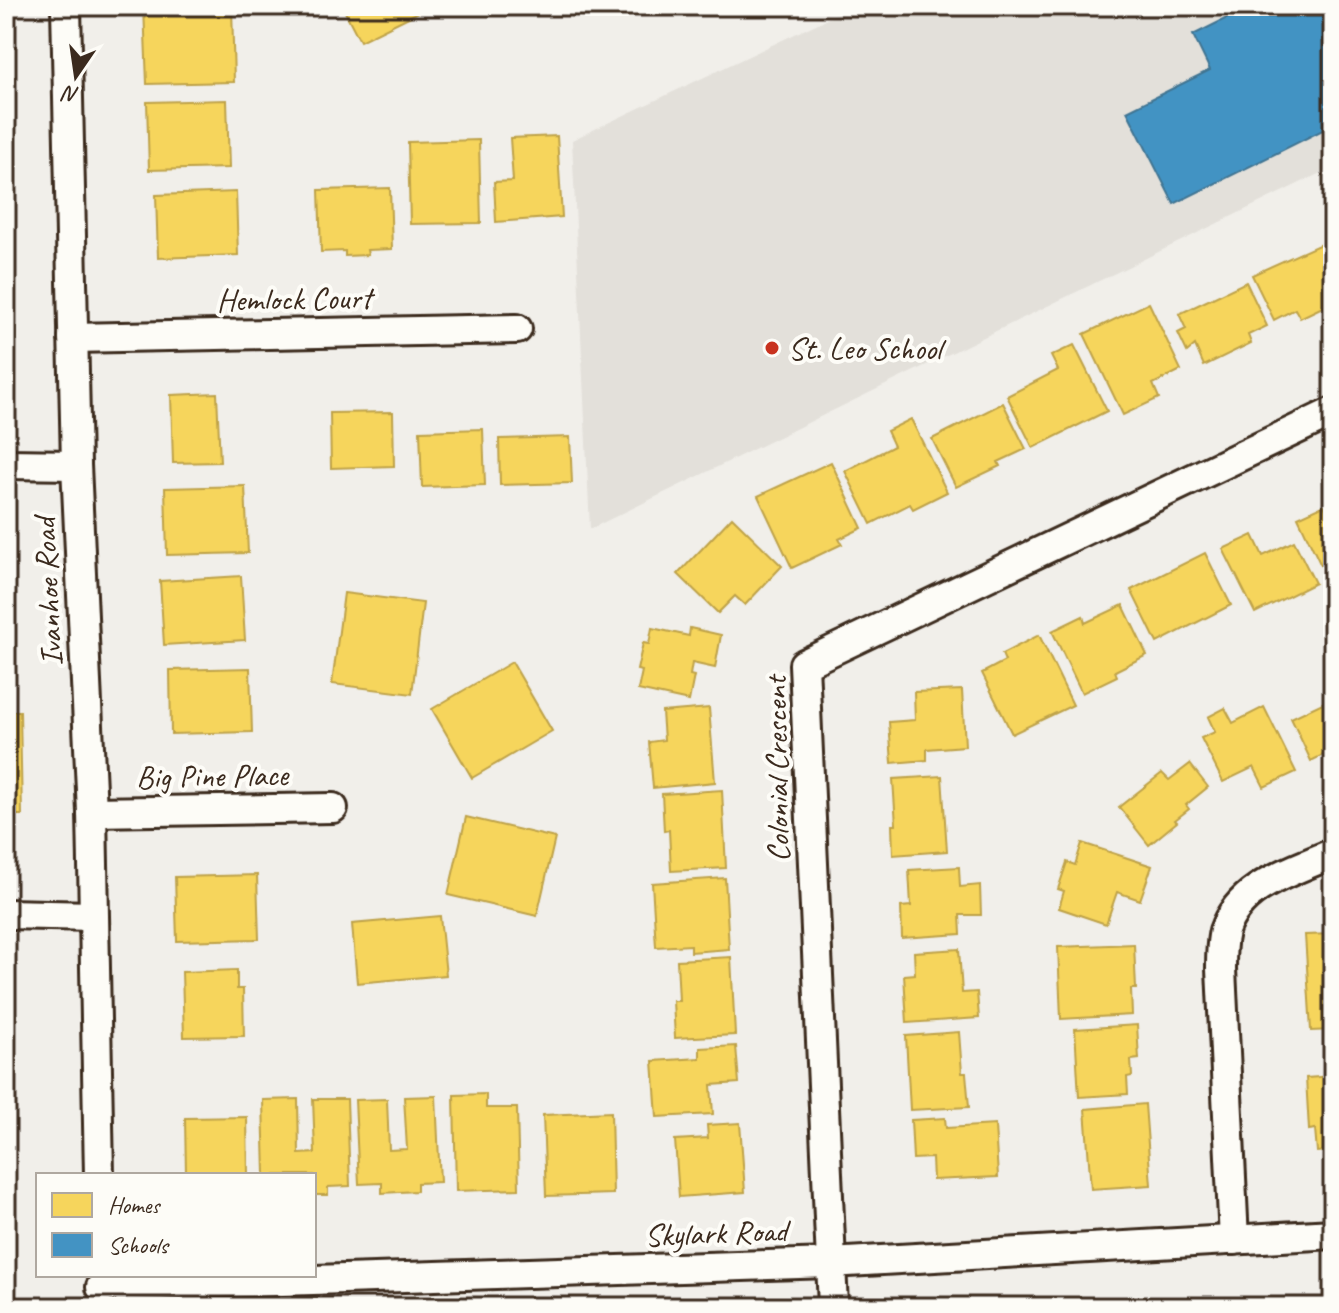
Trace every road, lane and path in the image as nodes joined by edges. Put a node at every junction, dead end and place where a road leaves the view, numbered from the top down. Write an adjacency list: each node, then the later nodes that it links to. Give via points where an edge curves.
1 (66, 6): 3 (street, Ivanhoe Road)
2 (517, 329): 3 (street, Hemlock Court)
3 (73, 338): 6 (street, Ivanhoe Road)
4 (1333, 412): 15 (street, Colonial Crescent, via 804,664)
5 (6, 464): 6 (street)
6 (76, 465): 8 (street, Ivanhoe Road)
7 (333, 808): 8 (street, Big Pine Place)
8 (92, 812): 11 (street, Ivanhoe Road)
9 (1333, 853): 14 (street, via 1250,891 1233,910 1223,935)
10 (6, 914): 11 (street)
11 (93, 916): 12 (street, Ivanhoe Road)
12 (99, 1173)
13 (1333, 1234): 14 (street, Skylark Road)
14 (1234, 1240): 15 (street, Skylark Road)
15 (830, 1263): 16 (street, Skylark Road); 17 (street)
16 (101, 1290)
17 (833, 1307)

